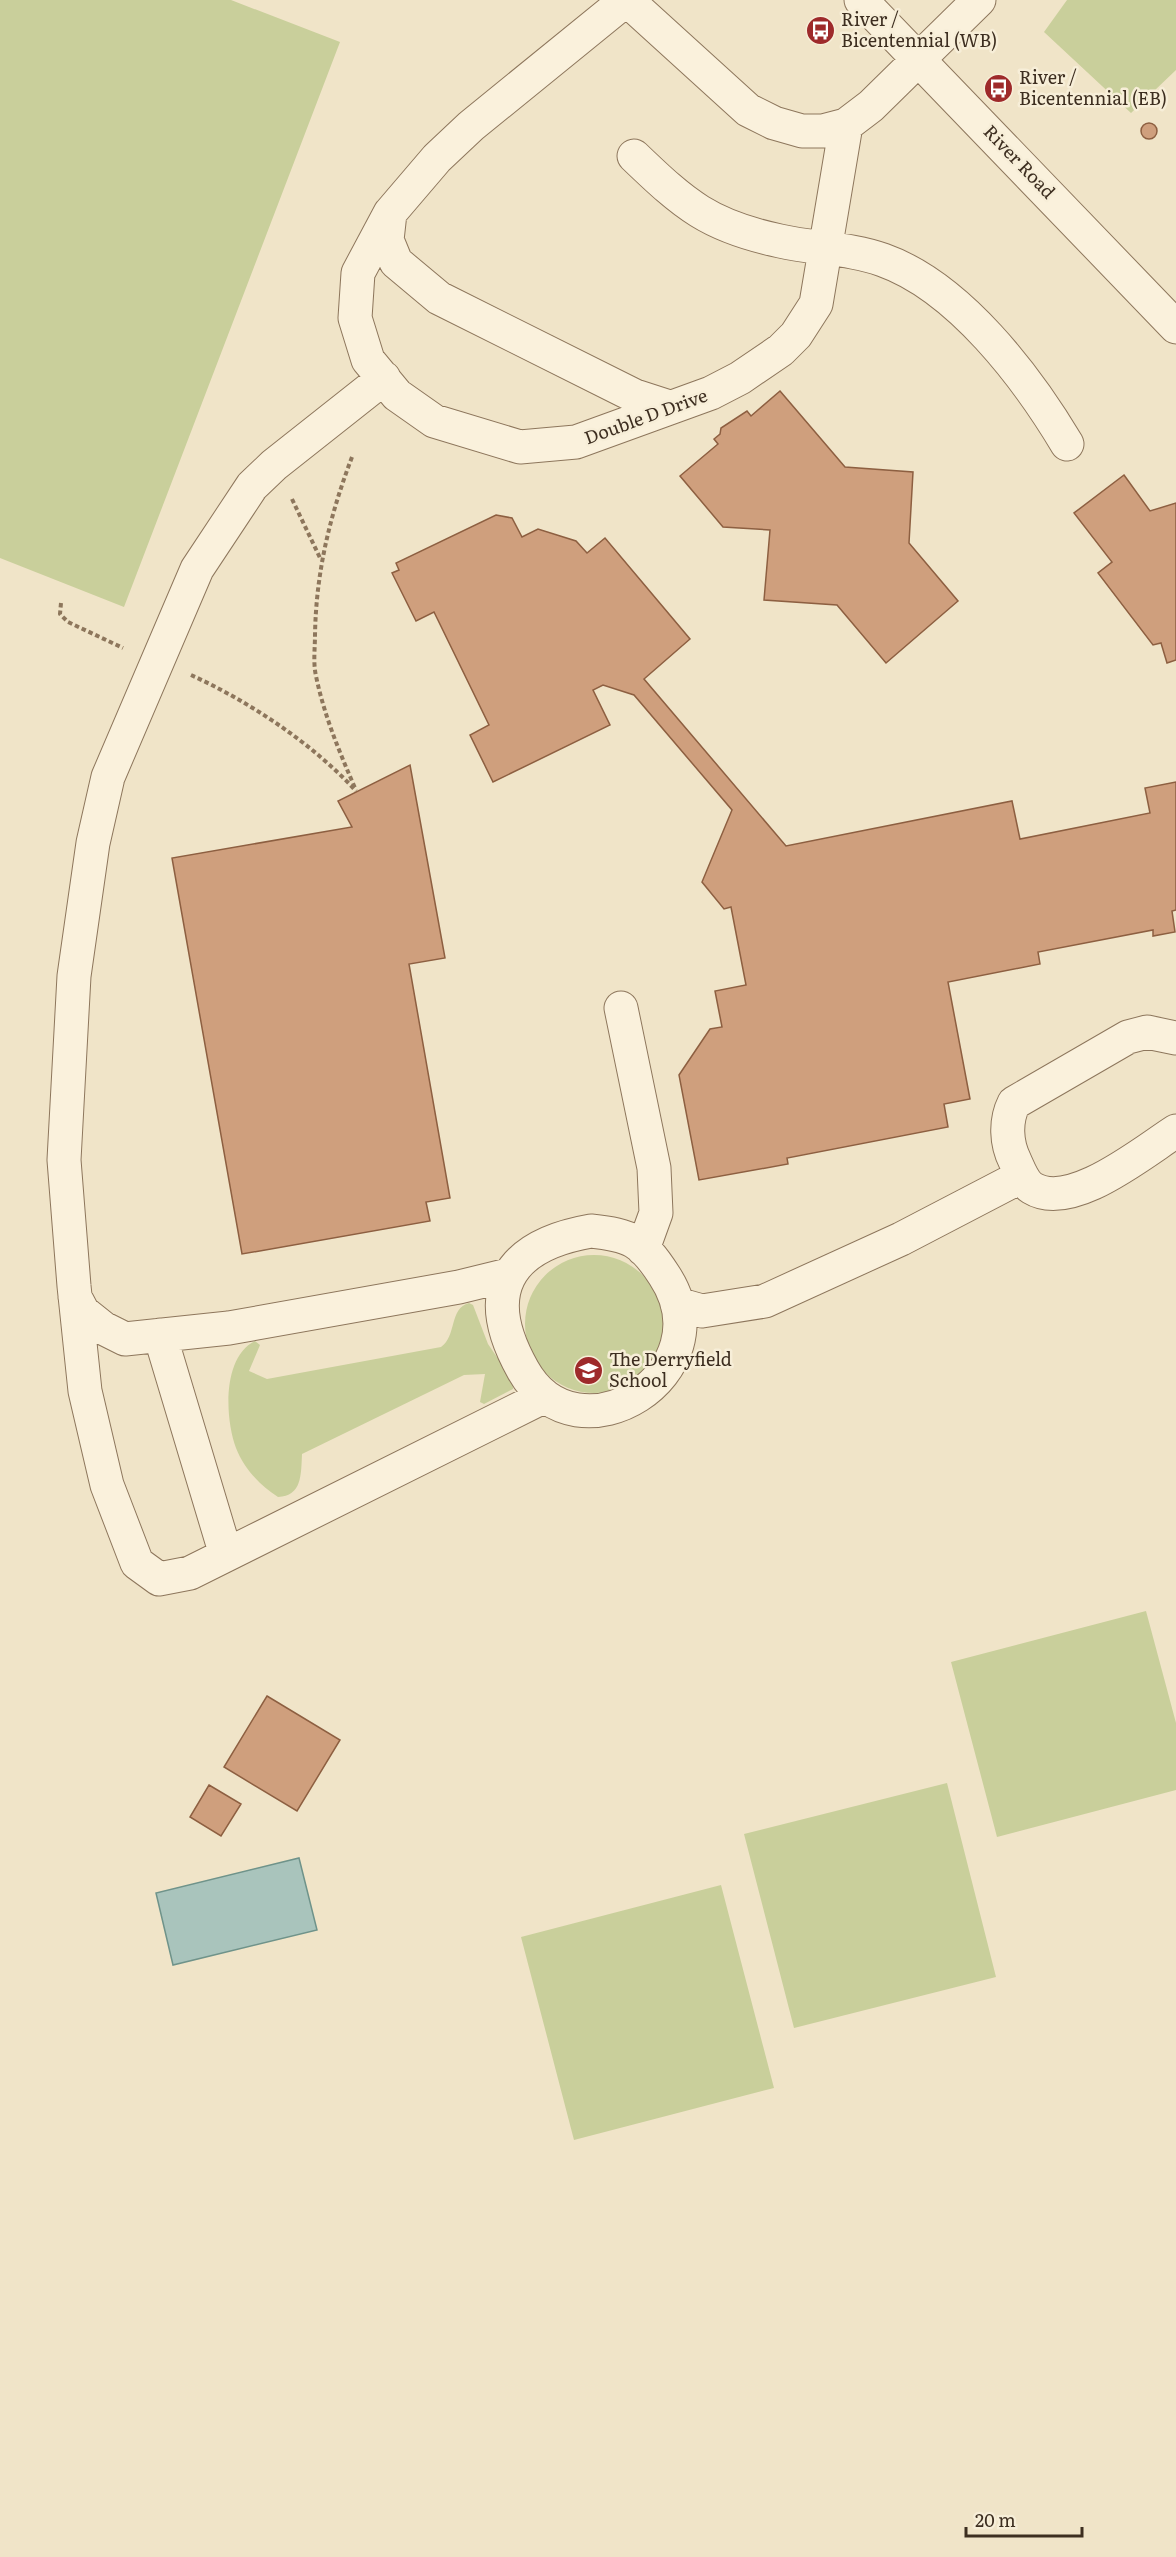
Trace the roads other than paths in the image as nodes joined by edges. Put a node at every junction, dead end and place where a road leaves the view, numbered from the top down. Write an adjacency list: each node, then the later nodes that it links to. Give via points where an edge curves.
1 (626, 0): 5 (street, Double D Drive, via 748,110 802,131); 7 (street, Double D Drive, via 471,126 437,158)
2 (861, 0): 4 (street, River Road)
3 (979, 0): 4 (street, Double D Drive)
4 (921, 60): 5 (street, Double D Drive); 9 (street, River Road)
5 (846, 125): 8 (street, Double D Drive)
6 (634, 156): 8 (street, via 692,209 717,223 781,241)
7 (390, 213): 10 (street, Double D Drive, via 358,273 355,318 368,360); 11 (street, via 387,240 396,262 439,298 635,396)
8 (826, 247): 11 (street, Double D Drive, via 816,304 796,335 740,378); 12 (street, via 885,261 946,298 1018,374)
9 (1174, 321)
10 (384, 378): 11 (street, Double D Drive, via 397,395 434,421 520,447 576,442); 19 (street, via 252,486 197,569 108,777 93,843 74,976 64,1160)
11 (669, 407)
12 (1067, 444)
13 (621, 1008): 17 (street, via 654,1168 656,1213)
14 (1166, 1033): 16 (street, via 1128,1037 1014,1103 1008,1116 1009,1139)
15 (1176, 1131): 16 (street, via 1115,1171 1066,1194 1041,1192 1030,1187)
16 (1022, 1176): 20 (street, via 901,1239 765,1301 702,1311)
17 (644, 1249): 18 (street, via 622,1234 572,1234 529,1254); 20 (street, via 670,1284)
18 (508, 1275): 21 (street, via 229,1328); 22 (street, via 501,1294 502,1318 514,1355 531,1385)
19 (75, 1296): 21 (street, via 83,1312 125,1339); 23 (street, via 87,1401 107,1485 136,1563 159,1579 171,1578)
20 (678, 1304): 22 (street, via 680,1330 673,1358 663,1375 640,1395 584,1411 564,1408)
21 (160, 1335): 23 (street)
22 (543, 1397): 23 (street)
23 (226, 1555)

